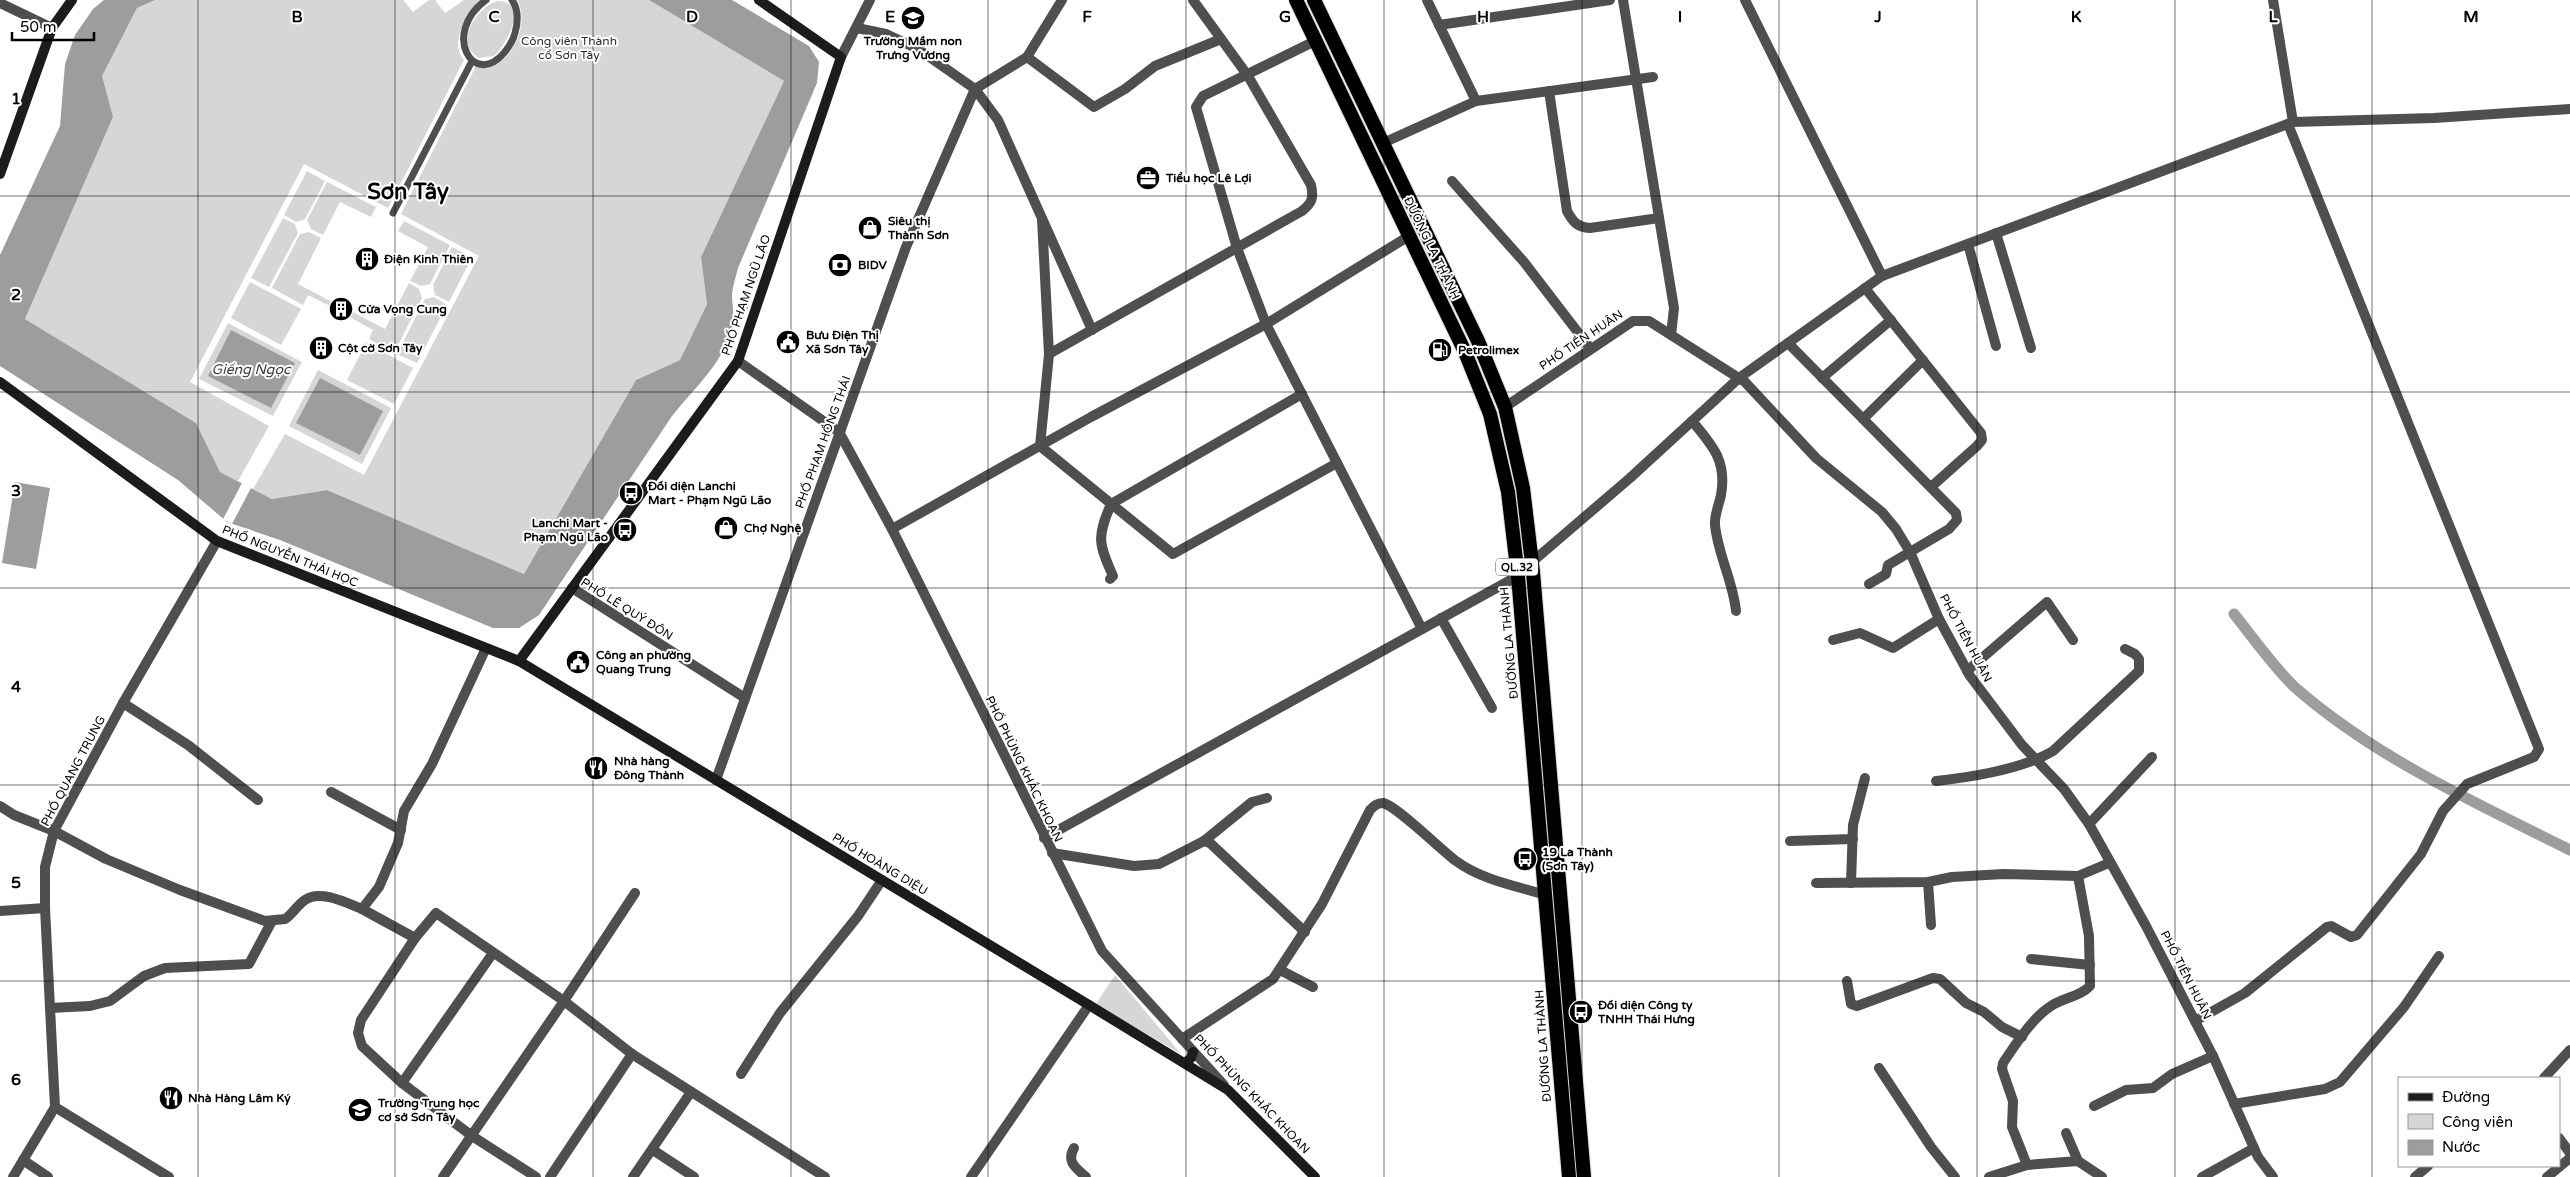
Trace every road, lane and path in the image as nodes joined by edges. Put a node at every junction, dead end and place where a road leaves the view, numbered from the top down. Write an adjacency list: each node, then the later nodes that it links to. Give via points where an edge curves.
1 (72, 0): 19 (main road)
2 (486, 0): 25 (street, via 474,11 465,28 464,50)
3 (512, 0): 25 (street, via 518,17 509,46 494,62 486,64)
4 (759, 0): 23 (main road)
5 (870, 0): 20 (street)
6 (1062, 0): 24 (street)
7 (1193, 0): 21 (street)
8 (1296, 0): 22 (highway, ĐƯỜNG LA THÀNH / QL.32)
9 (1314, 0): 34 (highway, ĐƯỜNG LA THÀNH / QL.32)
10 (1427, 0): 18 (street)
11 (1534, 0): 17 (street)
12 (1610, 0): 17 (street)
13 (1623, 0): 28 (street)
14 (1745, 0): 44 (street)
15 (2273, 0): 33 (street)
16 (0, 3): 19 (street)
17 (1535, 11): 18 (street)
18 (1439, 26): 31 (street)
19 (52, 28): 35 (main road)
20 (857, 28): 23 (street); 29 (street, via 886,34 918,49)
21 (1221, 39): 24 (street, via 1155,66 1094,107); 26 (street)
22 (1315, 41): 26 (street); 41 (highway, ĐƯỜNG LA THÀNH / QL.32)
23 (841, 57): 55 (main road, PHỐ PHẠM NGŨ LÃO)
24 (1027, 57): 29 (street)
25 (472, 60): 37 (street)
26 (1245, 73): 43 (street, via 1203,96 1196,107); 43 (street, via 1311,185 1313,194 1312,203 1302,211)
27 (1653, 77): 28 (street)
28 (1636, 79): 30 (street); 38 (street)
29 (975, 89): 39 (street, via 998,120); 64 (street, PHỐ PHẠM HỒNG THÁI, via 906,247)
30 (1548, 91): 31 (street); 38 (street, via 1572,220 1580,227 1590,228)
31 (1476, 101): 34 (street)
32 (2570, 109): 33 (street)
33 (2291, 123): 40 (street); 132 (street, via 2539,749 2534,757 2467,784 2443,811 2421,854 2357,935 2351,937 2327,926 2245,994)
34 (1383, 143): 61 (highway, ĐƯỜNG LA THÀNH / QL.32, via 1478,342)
35 (1, 167)
36 (1452, 180): 52 (street, via 1524,262)
37 (393, 213)
38 (1659, 218): 49 (street, via 1674,308)
39 (1042, 219): 48 (street); 54 (street)
40 (1996, 233): 42 (street); 53 (street)
41 (1409, 236): 47 (street); 73 (highway, ĐƯỜNG LA THÀNH / QL.32, via 1465,352 1490,414 1508,492)
42 (1968, 244): 44 (street); 51 (street)
43 (1238, 248): 47 (street); 48 (street)
44 (1882, 276): 45 (street)
45 (1866, 288): 46 (street); 50 (street)
46 (1891, 320): 56 (street); 58 (street)
47 (1266, 324): 60 (street); 65 (street)
48 (1092, 330): 54 (street)
49 (1671, 335): 52 (street, PHỐ TIỀN HUÂN, via 1640,319); 57 (street, PHỐ TIỀN HUÂN)
50 (1788, 343): 57 (street); 58 (street)
51 (1996, 346)
52 (1590, 348): 61 (street, PHỐ TIỀN HUÂN)
53 (2031, 348)
54 (1049, 354): 65 (street)
55 (738, 360): 64 (street, PHỐ PHÙNG KHẮC KHOAN); 76 (main road, PHỐ PHẠM NGŨ LÃO)
56 (1923, 360): 62 (street); 67 (street, via 1981,433 1982,440)
57 (1739, 378): 63 (street); 71 (street, PHỐ TIỀN HUÂN, via 1816,458 1882,512)
58 (1822, 378): 62 (street)
59 (0, 382): 70 (main road, PHỐ NGUYỄN THÁI HỌC)
60 (1302, 394): 66 (street); 68 (street)
61 (1505, 407): 72 (highway, ĐƯỜNG LA THÀNH / QL.32, via 1523,488)
62 (1862, 419): 67 (street)
63 (1692, 421): 72 (street); 77 (street, via 1713,446 1722,464 1724,479 1715,523 1732,582)
64 (839, 432): 69 (street, PHỐ PHÙNG KHẮC KHOAN); 87 (street, PHỐ PHẠM HỒNG THÁI)
65 (1040, 446): 68 (street); 69 (street)
66 (1337, 463): 68 (street, via 1174,554); 80 (street)
67 (1931, 487): 71 (street, via 1956,513 1957,520 1949,529)
68 (1111, 504): 74 (street, via 1100,529 1100,544 1113,576)
69 (892, 529): 102 (street, PHỐ PHÙNG KHẮC KHOAN)
70 (216, 541): 83 (main road, PHỐ NGUYỄN THÁI HỌC); 88 (street, PHỐ QUANG TRUNG)
71 (1910, 552): 75 (street, via 1888,565 1886,574); 79 (street, PHỐ TIỀN HUÂN)
72 (1532, 562): 176 (highway, ĐƯỜNG LA THÀNH / QL.32)
73 (1518, 576): 78 (street); 114 (highway, ĐƯỜNG LA THÀNH / QL.32)
74 (1110, 579)
75 (1869, 584)
76 (572, 588): 85 (main road, PHỐ LÊ QUÝ ĐÔN); 87 (street, PHỐ LÊ QUÝ ĐÔN)
77 (1736, 611)
78 (1441, 618): 80 (street); 89 (street)
79 (1939, 619): 81 (street, via 1893,648 1856,632); 86 (street, PHỐ TIỀN HUÂN)
80 (1422, 629): 102 (street)
81 (1833, 640)
82 (2073, 640): 86 (street, via 2047,602)
83 (486, 648): 85 (main road, PHỐ NGUYỄN THÁI HỌC); 100 (street, via 432,764 404,810)
84 (2126, 649): 91 (street, via 2139,659 2138,671 2053,751)
85 (519, 661): 93 (main road, PHỐ HOÀNG DIỆU)
86 (1967, 671): 91 (street, PHỐ TIỀN HUÂN, via 1986,700)
87 (745, 698): 93 (street, PHỐ PHẠM HỒNG THÁI)
88 (123, 704): 97 (street, via 188,744); 101 (street, PHỐ QUANG TRUNG)
89 (1492, 708)
90 (2152, 757): 99 (street)
91 (2037, 761): 94 (street, via 1972,777); 99 (street, PHỐ TIỀN HUÂN, via 2067,793)
92 (1865, 778): 103 (street, via 1853,825)
93 (716, 780): 109 (main road, PHỐ HOÀNG DIỆU)
94 (1936, 781)
95 (331, 792): 100 (street)
96 (1267, 798): 104 (street, via 1252,802)
97 (258, 800)
98 (0, 806): 101 (street)
99 (2089, 824): 107 (street, PHỐ TIỀN HUÂN)
100 (401, 830): 116 (street, via 379,887)
101 (54, 831): 115 (street, PHỐ QUANG TRUNG, via 45,867); 118 (street, via 106,859 171,886)
102 (1044, 838): 106 (street, PHỐ PHÙNG KHẮC KHOAN)
103 (1853, 839): 105 (street); 112 (street)
104 (1204, 841): 106 (street, via 1159,864 1134,866); 120 (street, via 1210,843)
105 (1790, 841)
106 (1052, 853): 133 (street, PHỐ PHÙNG KHẮC KHOAN, via 1102,951)
107 (2109, 863): 108 (street); 132 (street, PHỐ TIỀN HUÂN)
108 (2078, 876): 110 (street, via 2003,874); 125 (street, via 2089,936)
109 (882, 880): 130 (main road, PHỐ HOÀNG DIỆU); 141 (street, via 858,916 780,1013)
110 (1928, 882): 112 (street); 119 (street)
111 (1816, 884): 112 (street)
112 (1851, 884)
113 (635, 893): 129 (street)
114 (1546, 895): 120 (street, via 1496,881 1457,862 1396,811 1384,803 1376,804); 175 (highway, ĐƯỜNG LA THÀNH / QL.32)
115 (45, 908): 117 (street); 131 (street, PHỐ QUANG TRUNG)
116 (362, 909): 118 (street, via 317,896 303,901 285,919); 121 (street)
117 (0, 911)
118 (272, 921): 131 (street, via 249,964 165,968 144,976 110,1001 90,1006)
119 (1931, 926)
120 (1305, 932): 126 (street)
121 (416, 938): 122 (street, via 436,913); 143 (street, via 361,1020 358,1033 362,1046)
122 (493, 953): 129 (street); 143 (street)
123 (2439, 956): 146 (street, via 2404,1007 2340,1082 2325,1089)
124 (2031, 959): 125 (street)
125 (2090, 965): 134 (street, via 2090,986 2050,1007)
126 (1280, 970): 128 (street); 133 (street, via 1273,979)
127 (1847, 981): 134 (street, via 1851,1004 1857,1006 1933,978 1940,979 1966,1003)
128 (1313, 987)
129 (564, 1001): 137 (street); 150 (street)
130 (1089, 1005): 139 (main road, PHỐ HOÀNG DIỆU); 172 (street)
131 (50, 1008): 148 (street, PHỐ QUANG TRUNG)
132 (2195, 1021): 138 (street, PHỐ TIỀN HUÂN)
133 (1182, 1038): 136 (street, PHỐ PHÙNG KHẮC KHOAN)
134 (2022, 1038): 159 (street, via 2002,1069 2013,1101 2012,1128)
135 (2570, 1050): 142 (street)
136 (1193, 1052): 139 (main road); 144 (street, PHỐ PHÙNG KHẮC KHOAN)
137 (632, 1054): 145 (street); 168 (street)
138 (2213, 1056): 146 (street, PHỐ TIỀN HUÂN); 147 (street, via 2172,1074 2153,1088 2126,1090)
139 (1185, 1064): 144 (main road, PHỐ HOÀNG DIỆU)
140 (1879, 1068): 177 (street, via 1931,1147)
141 (741, 1074)
142 (2545, 1077)
143 (402, 1083): 150 (street)
144 (1228, 1090): 174 (main road, PHỐ PHÙNG KHẮC KHOAN)
145 (692, 1092): 154 (street); 171 (street)
146 (2234, 1104): 153 (street, PHỐ TIỀN HUÂN)
147 (2094, 1106)
148 (55, 1108): 157 (street); 165 (street)
149 (2066, 1133): 158 (street)
150 (472, 1136): 166 (street); 167 (street)
151 (2560, 1139): 155 (street)
152 (1074, 1148): 173 (street, via 1070,1160)
153 (2254, 1148): 180 (street); 181 (street, PHỐ TIỀN HUÂN)
154 (653, 1150): 169 (street); 170 (street)
155 (2570, 1153)
156 (2570, 1158): 160 (street)
157 (23, 1160): 163 (street); 164 (street)
158 (2078, 1161): 159 (street); 179 (street)
159 (2027, 1165): 178 (street)
160 (2560, 1166)
161 (2427, 1167): 182 (street)
162 (2559, 1167): 183 (street)
163 (12, 1177)
164 (48, 1177)
165 (169, 1177)
166 (443, 1177)
167 (536, 1177)
168 (550, 1177)
169 (633, 1177)
170 (694, 1177)
171 (825, 1177)
172 (971, 1177)
173 (1086, 1177)
174 (1315, 1177)
175 (1569, 1177)
176 (1584, 1177)
177 (1955, 1177)
178 (1988, 1177)
179 (2102, 1177)
180 (2202, 1177)
181 (2273, 1177)
182 (2415, 1177)
183 (2546, 1177)

